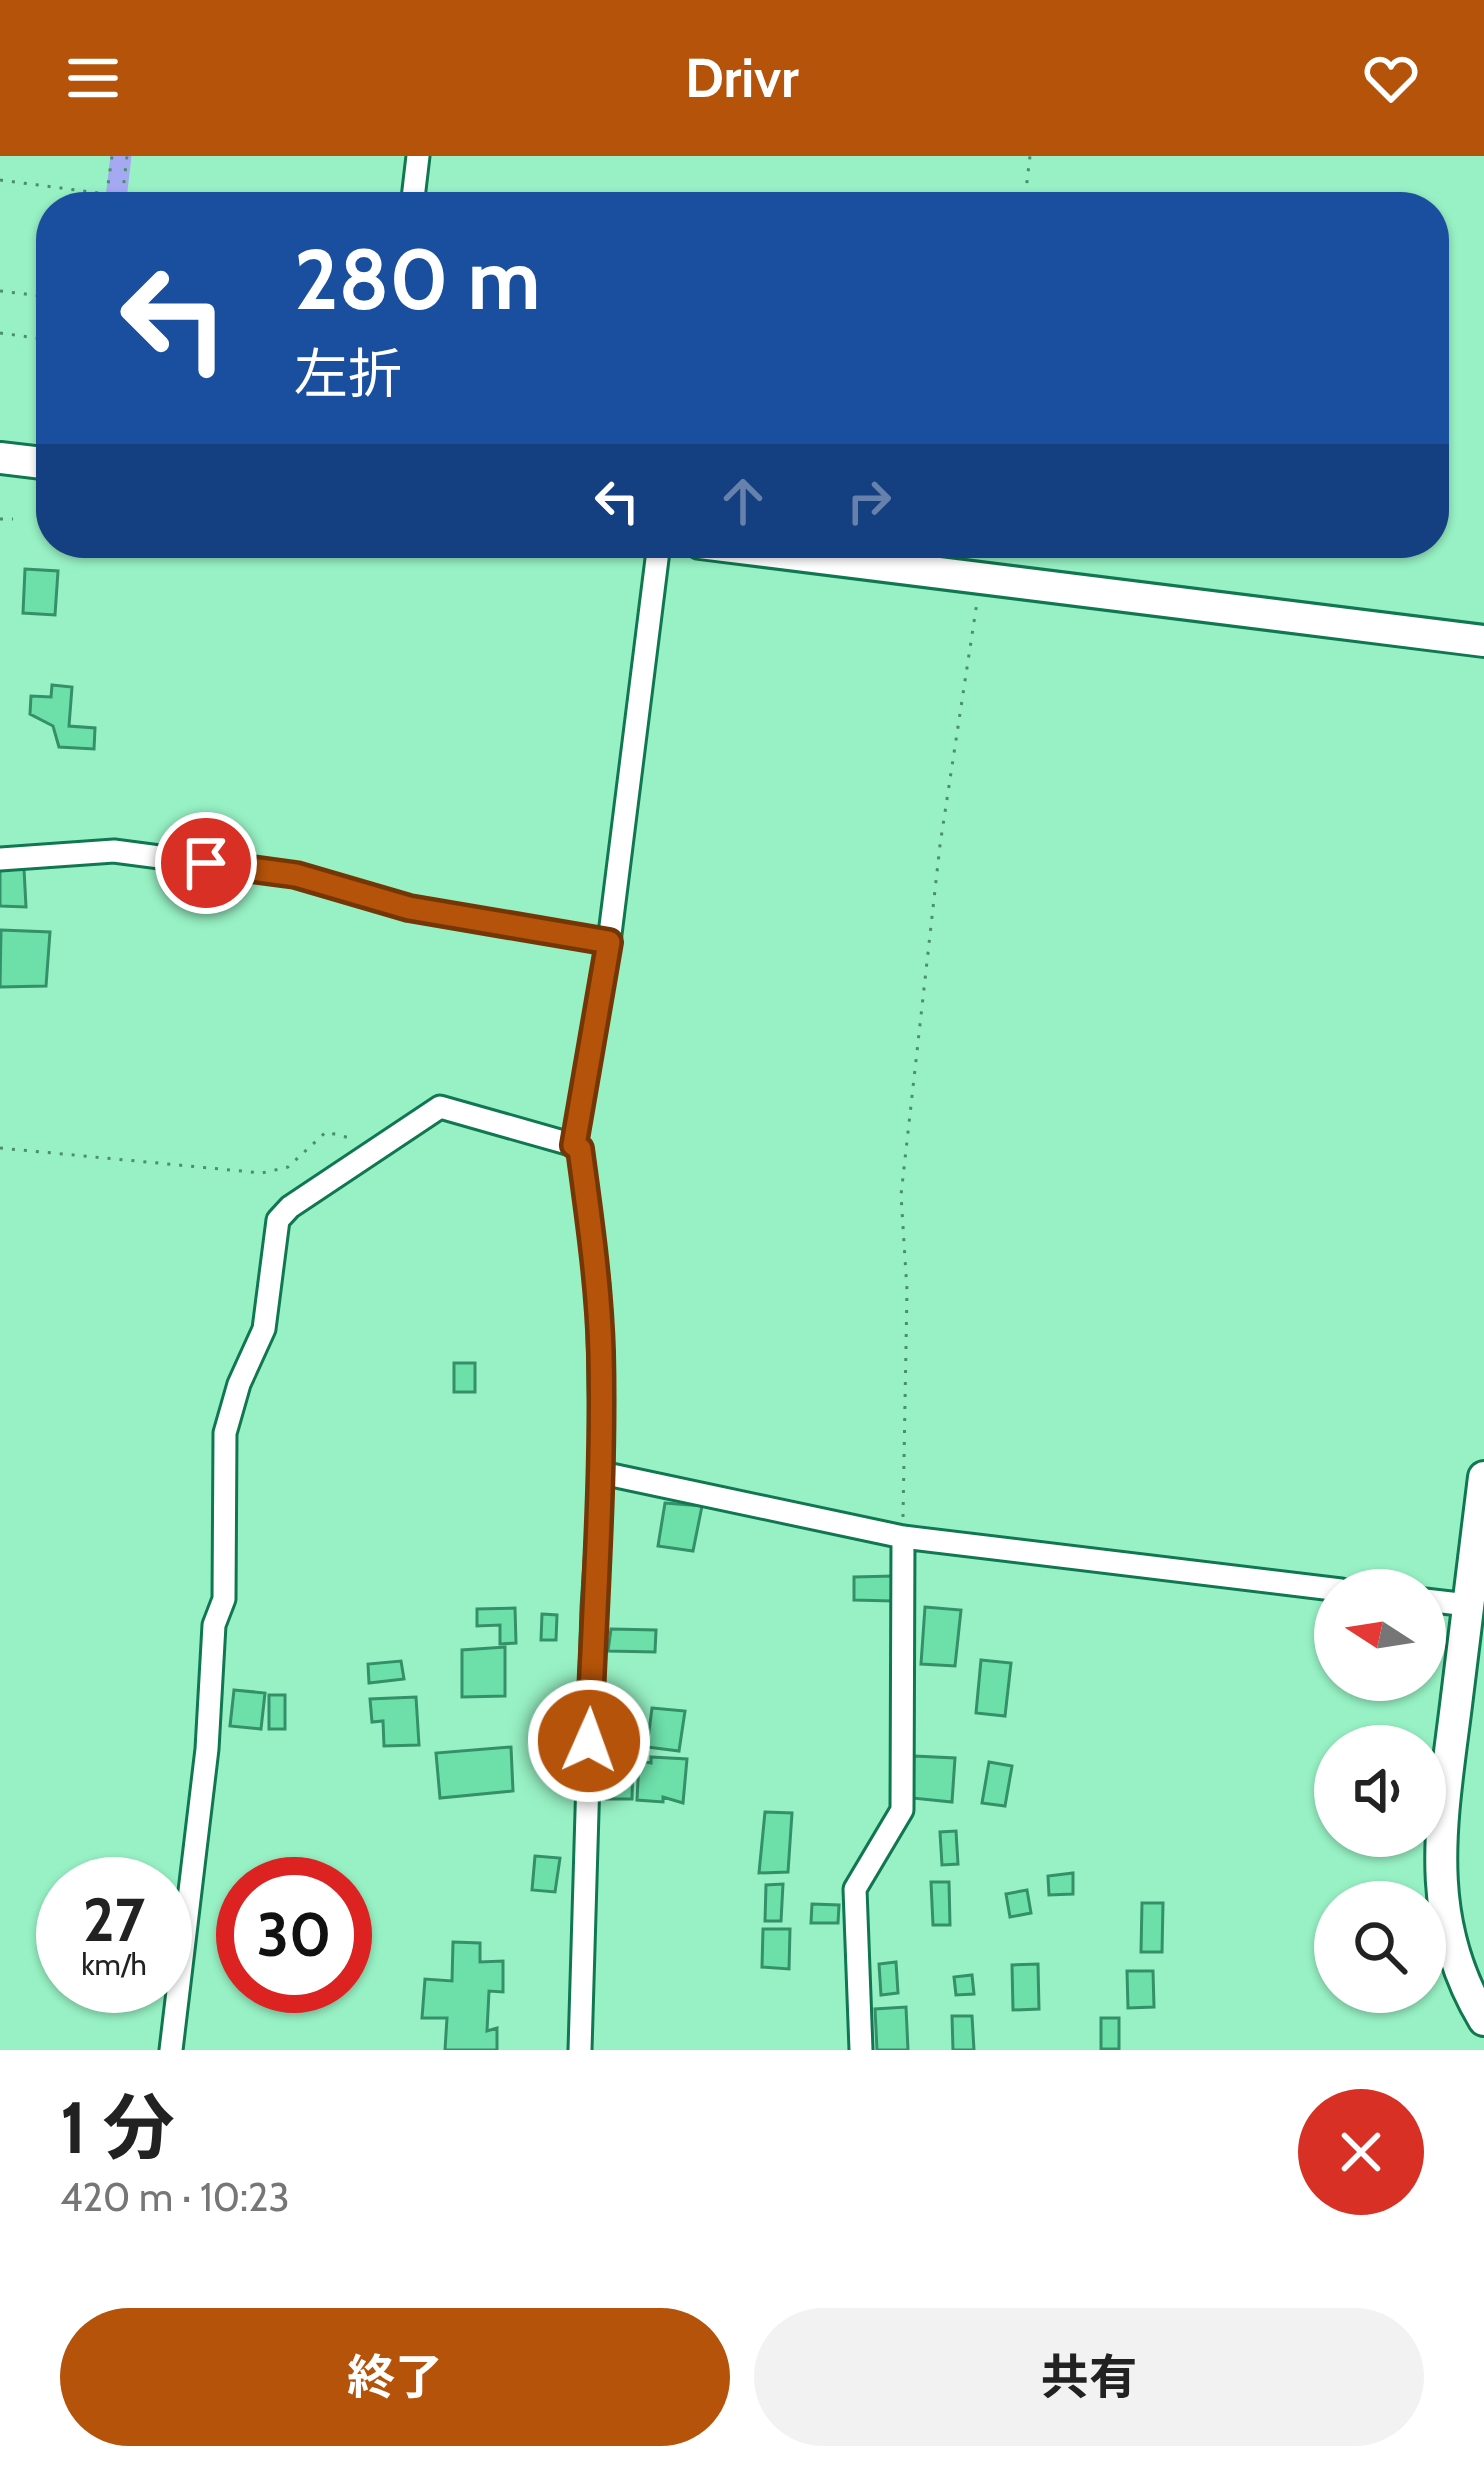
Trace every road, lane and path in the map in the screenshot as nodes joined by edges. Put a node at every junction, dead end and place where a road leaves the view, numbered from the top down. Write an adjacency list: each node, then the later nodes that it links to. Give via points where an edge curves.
1 (112, 156): 7 (path)
2 (127, 156): 8 (path)
3 (418, 156): 9 (street)
4 (1030, 156): 10 (path)
5 (0, 180): 6 (path)
6 (91, 192)
7 (106, 192)
8 (123, 192)
9 (414, 192)
10 (1026, 192)
11 (0, 291): 12 (path)
12 (36, 295)
13 (0, 333): 14 (path)
14 (36, 338)
15 (0, 458): 16 (street)
16 (36, 462)
17 (0, 519): 18 (path)
18 (13, 519)
19 (656, 558): 24 (street)
20 (817, 558): 21 (street)
21 (980, 579): 22 (street); 30 (path, via 901,1196)
22 (1484, 641)
23 (0, 859): 24 (street, via 115,851 296,875 409,908)
24 (609, 942): 26 (street)
25 (379, 1145): 26 (street, via 440,1107); 27 (path, via 326,1132 288,1167 262,1174); 35 (street, via 278,1220 265,1329 225,1433 224,1599 214,1625)
26 (574, 1145): 28 (street, via 598,1286)
27 (0, 1148)
28 (602, 1474): 30 (street); 36 (street)
29 (1484, 1477): 33 (street)
30 (903, 1537): 31 (street); 37 (street, via 902,1810 855,1888)
31 (1314, 1587)
32 (1446, 1602): 33 (street)
33 (1468, 1605): 34 (street, via 1438,1863 1448,1941)
34 (1484, 2020)
35 (171, 2050)
36 (580, 2050)
37 (861, 2050)

